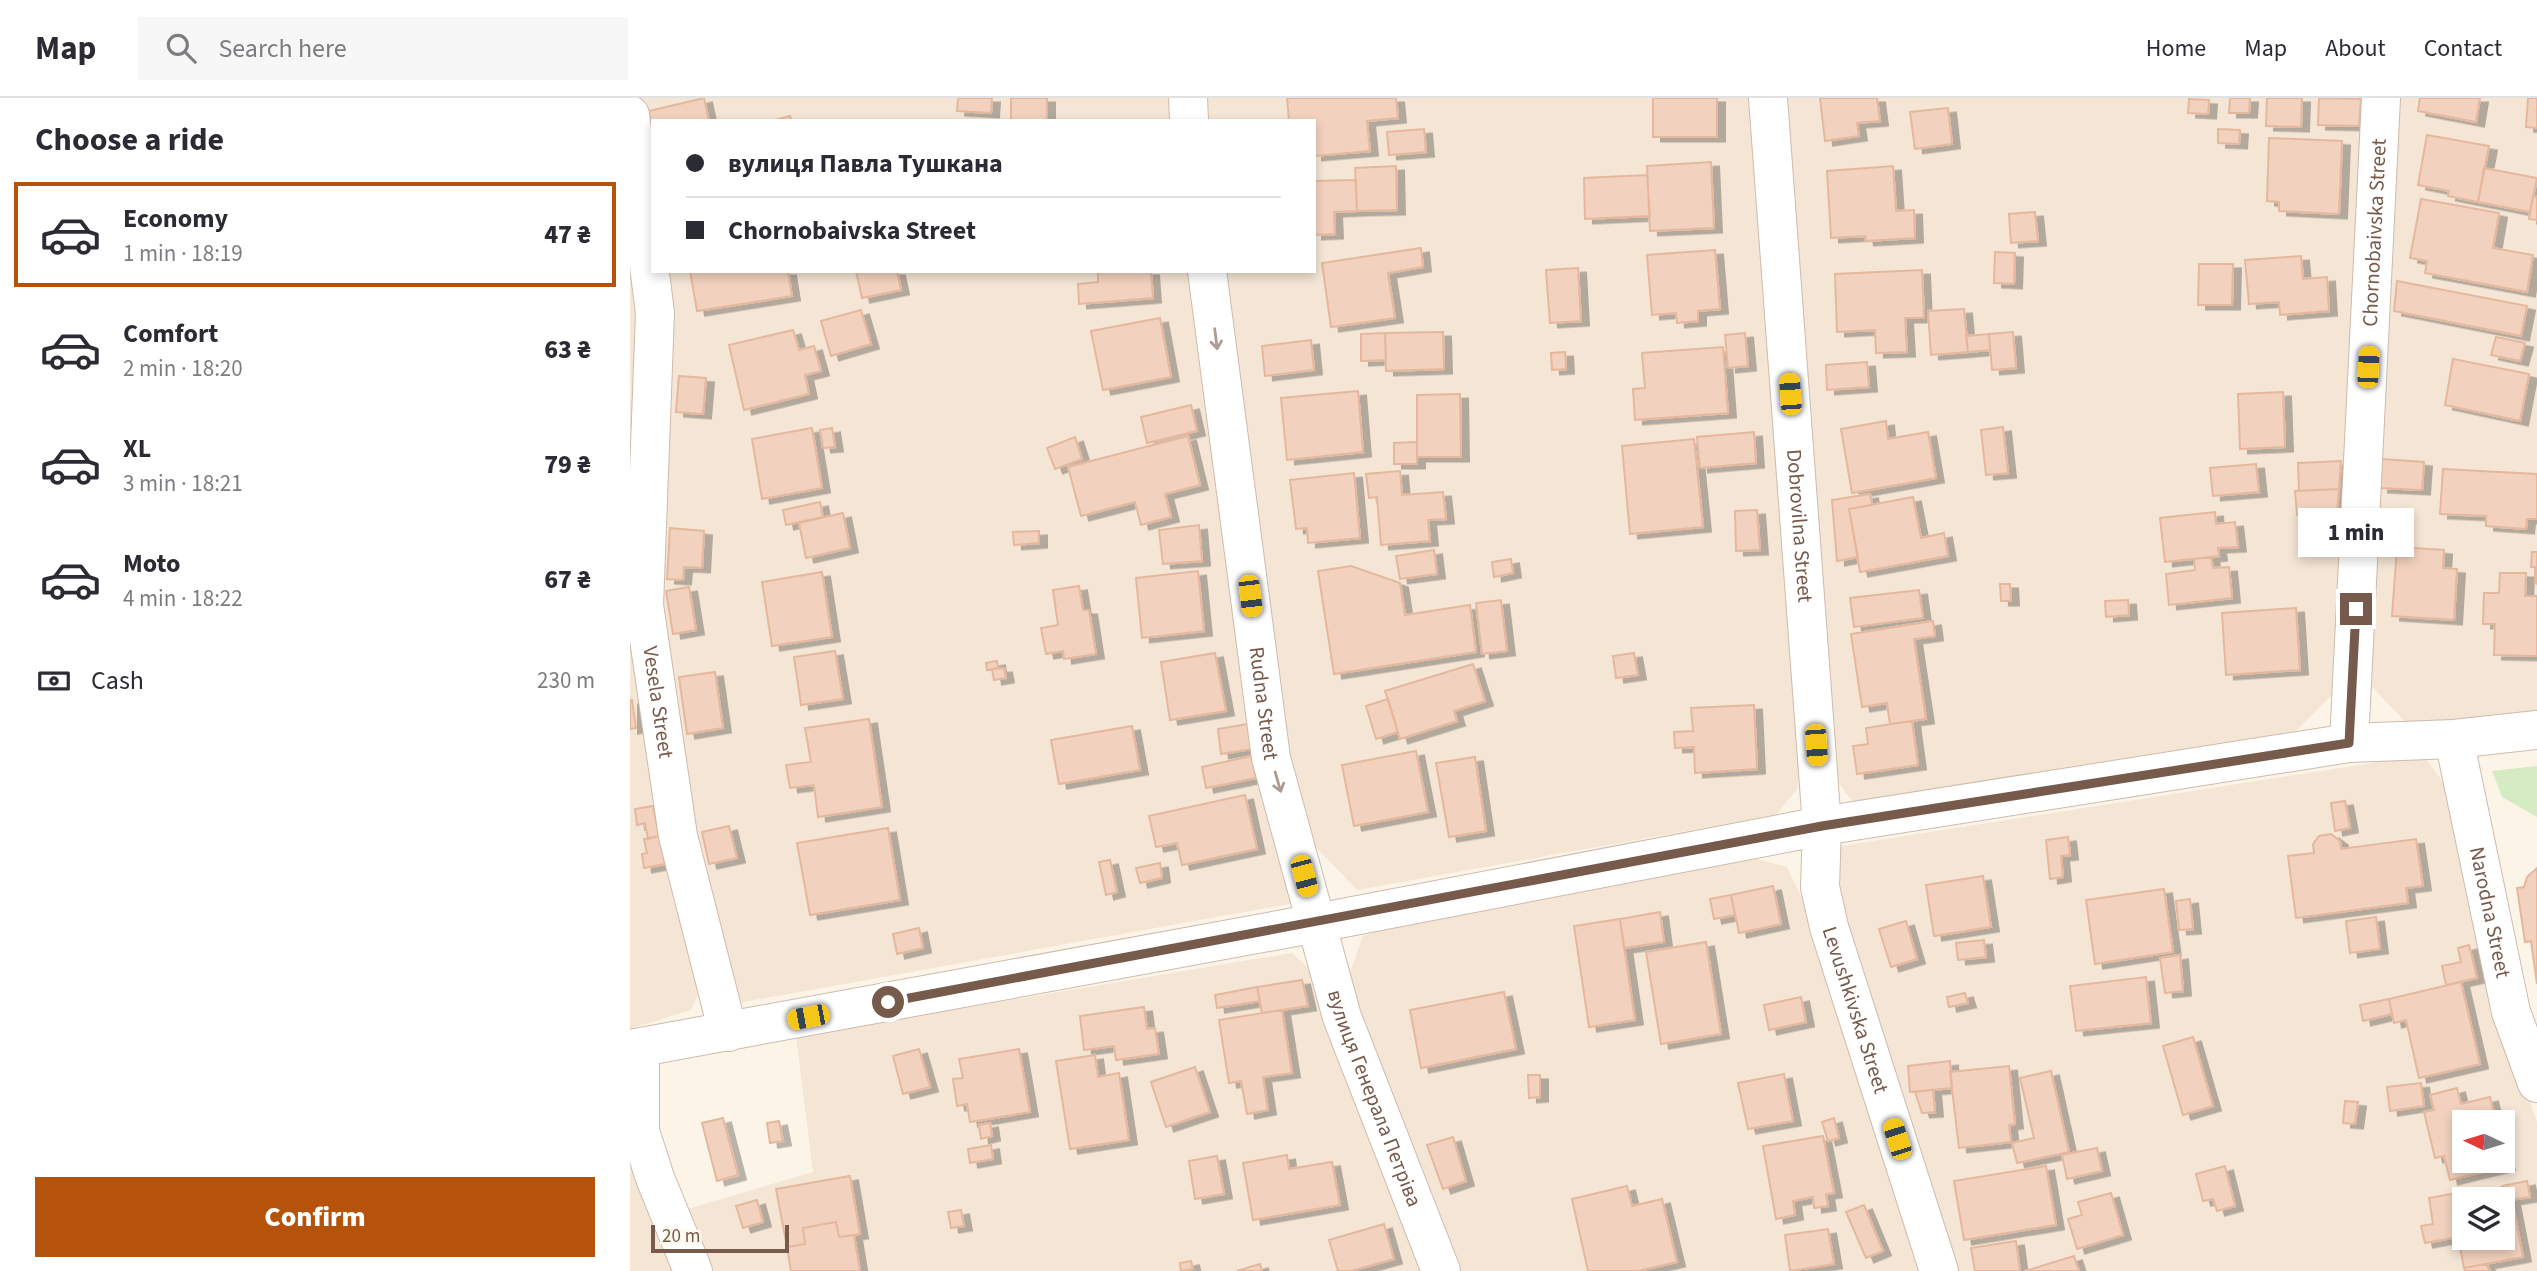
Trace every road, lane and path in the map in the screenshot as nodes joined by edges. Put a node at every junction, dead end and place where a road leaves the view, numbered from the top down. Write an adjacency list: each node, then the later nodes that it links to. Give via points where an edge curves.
1 (1188, 98): 5 (street)
2 (1768, 98): 10 (street, Dobrovilna Street)
3 (2381, 98): 9 (street, Chornobaivska Street)
4 (630, 115): 12 (street, Vesela Street, via 655,313 644,605 677,836)
5 (1189, 119)
6 (1207, 273): 11 (street, Rudna Street, one-way to 11, via 1271,758)
7 (2537, 730): 8 (street)
8 (2454, 739): 9 (street); 14 (street, Narodna Street, via 2511,1012)
9 (2349, 743): 10 (street)
10 (1822, 826): 11 (street); 17 (street, Levushkivska Street, via 1820,887 1829,927)
11 (1317, 923): 12 (street); 16 (street, вулиця Генерала Петріва, via 1342,1017)
12 (728, 1032): 13 (street)
13 (635, 1048): 15 (street, via 640,1131)
14 (2537, 1083)
15 (694, 1271)
16 (1441, 1271)
17 (1939, 1271)

